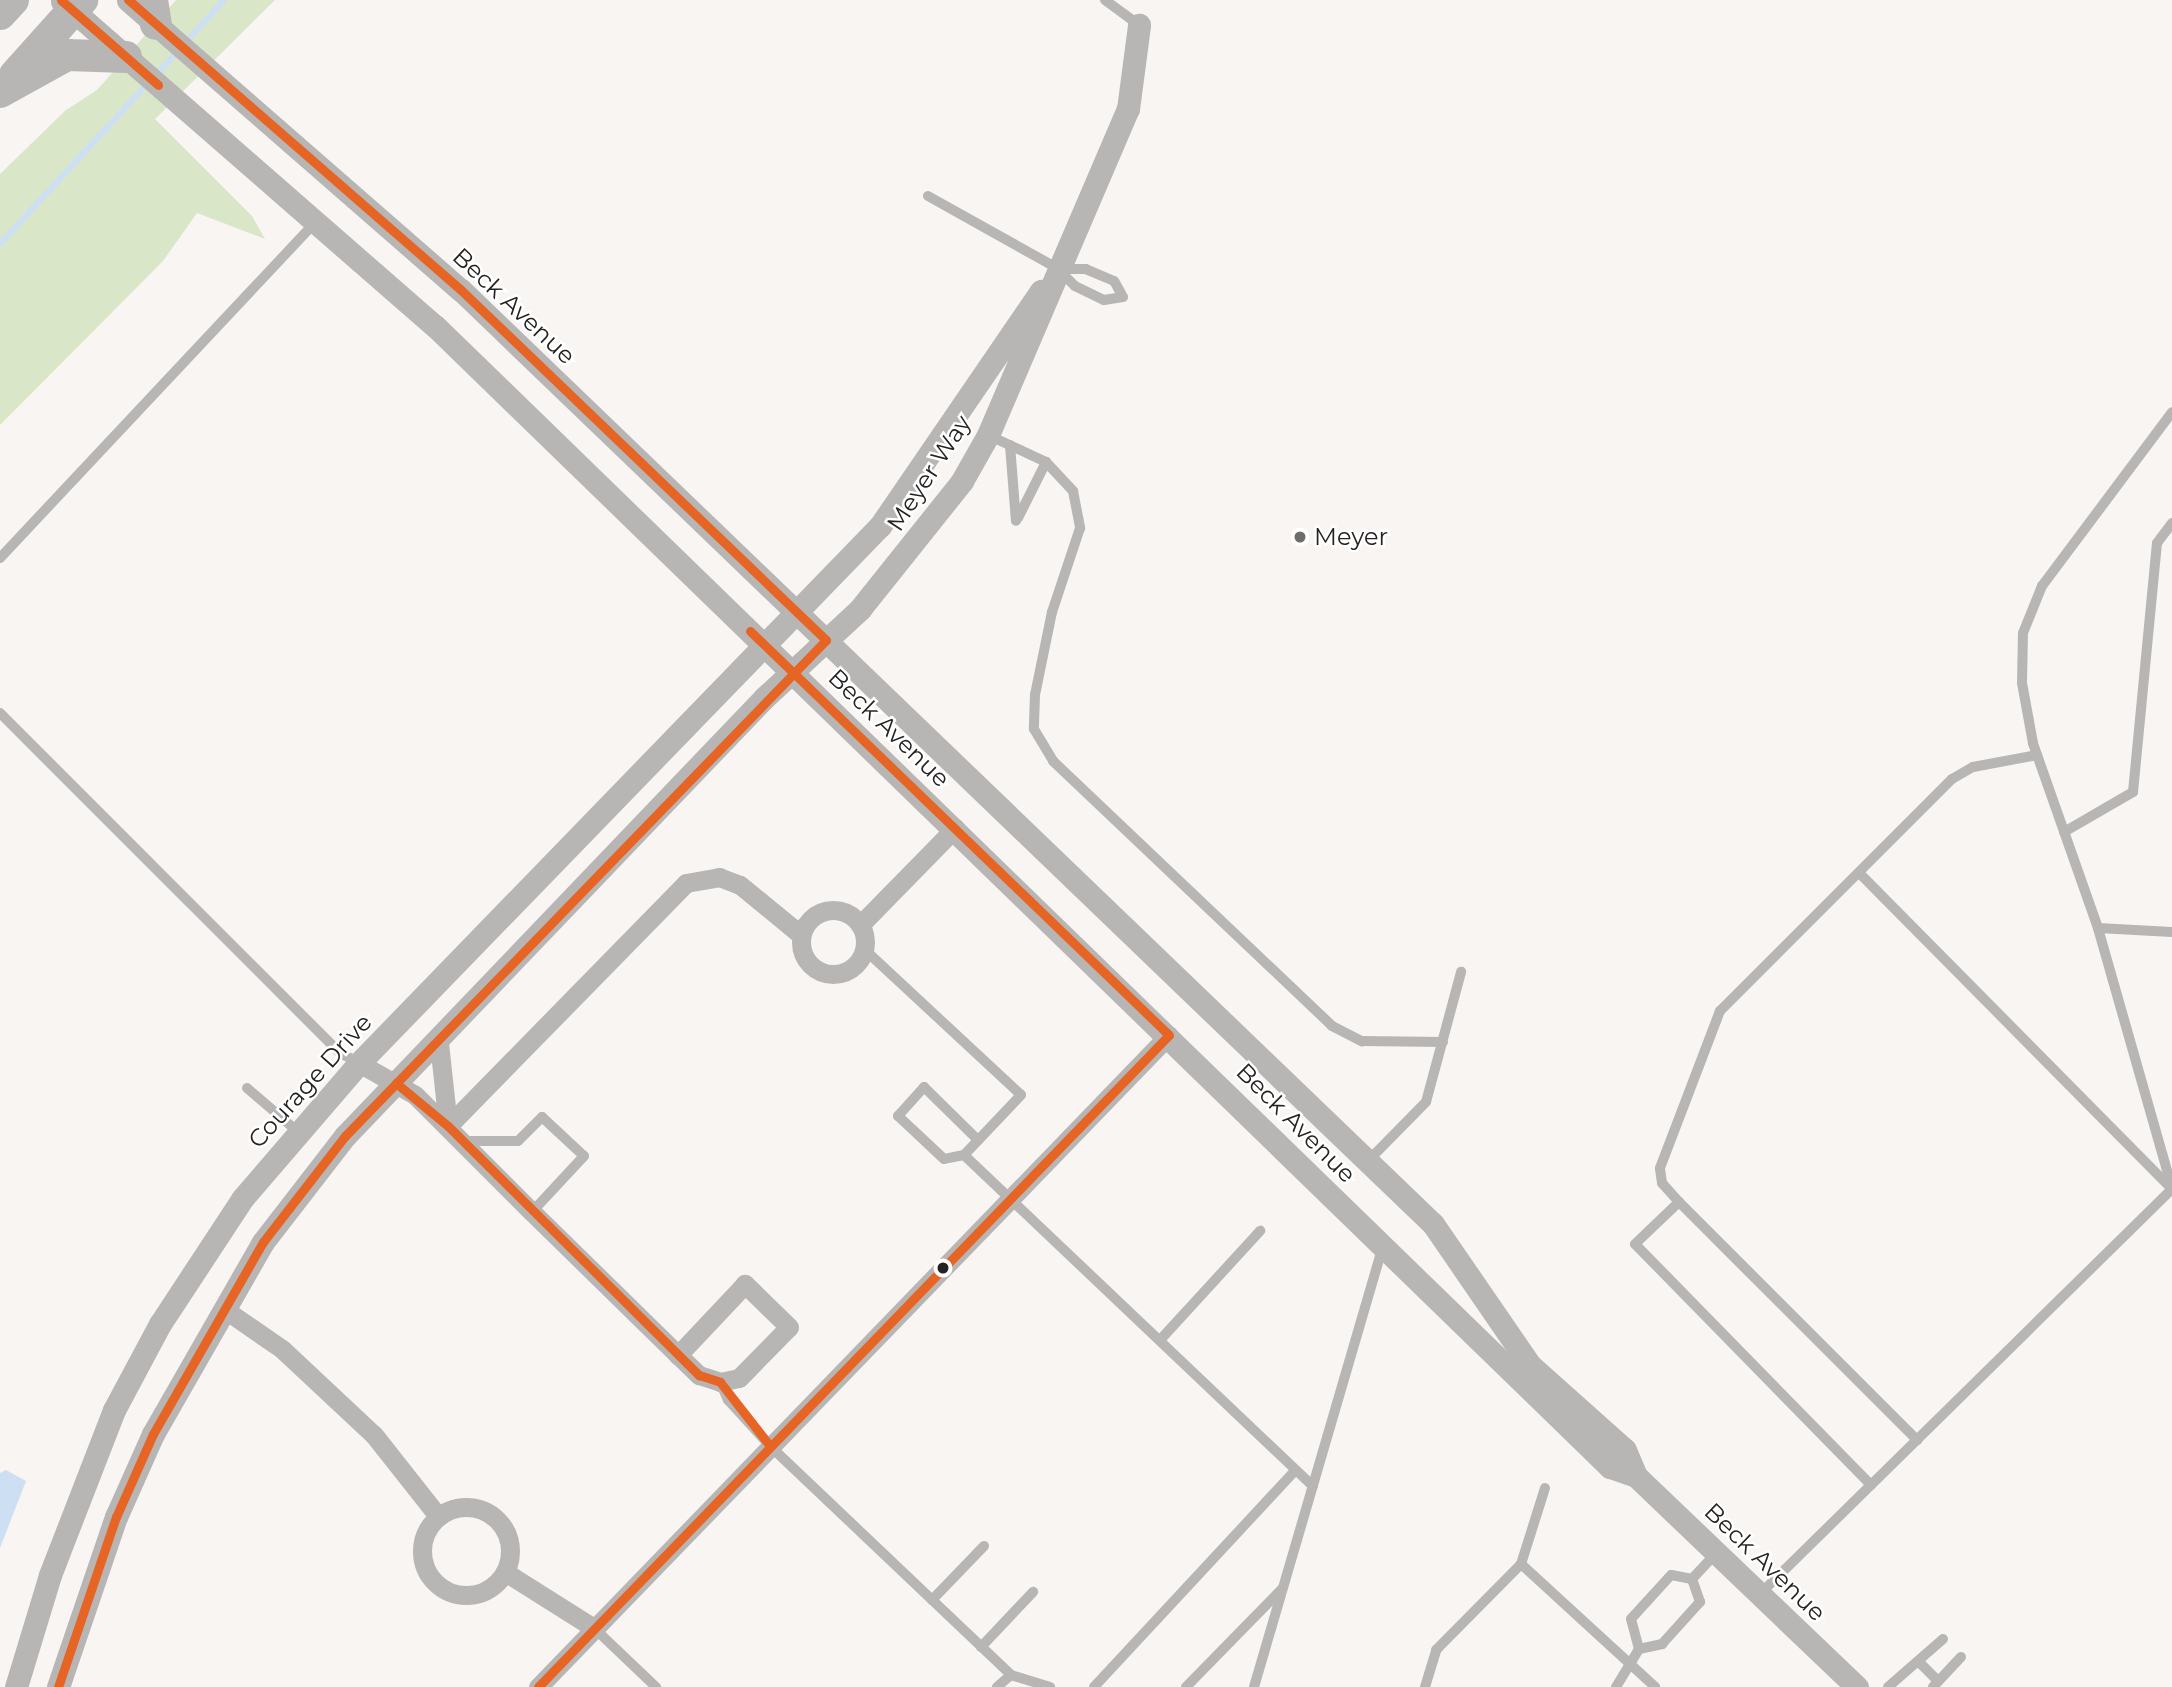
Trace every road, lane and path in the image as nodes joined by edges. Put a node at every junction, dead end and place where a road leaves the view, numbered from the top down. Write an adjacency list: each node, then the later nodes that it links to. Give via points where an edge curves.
1 (13, 0): 6 (highway)
2 (128, 0): 5 (street, Beck Avenue)
3 (1105, 0): 7 (lane)
4 (72, 3): 8 (street, Beck Avenue); 9 (highway)
5 (154, 12): 19 (street, Beck Avenue, via 461,290)
6 (0, 14)
7 (1139, 25): 12 (street, Meyer Way, via 1128,109)
8 (126, 57): 9 (highway, via 67,55); 11 (street, Beck Avenue)
9 (0, 92)
10 (928, 196): 12 (lane)
11 (315, 222): 18 (lane); 21 (street, Beck Avenue, via 435,326)
12 (1056, 268): 12 (lane, via 1104,300 1123,297 1114,281 1086,269); 14 (street, Meyer Way); 19 (street, Meyer Way, via 880,526)
13 (2172, 412): 24 (lane, via 2042,586 2023,633 2022,683)
14 (988, 435): 15 (lane); 20 (street, Meyer Way, via 924,534)
15 (1010, 445): 16 (lane); 16 (lane, via 1016,521)
16 (1046, 462): 35 (lane, via 1073,491 1080,528 1052,612 1035,695 1034,729 1053,761 1332,1026 1363,1041)
17 (2172, 523): 26 (lane, via 2157,543 2133,792)
18 (0, 558)
19 (797, 612): 20 (street, Beck Avenue); 21 (street, Courage Drive)
20 (826, 640): 22 (street, Meyer Way); 45 (street, Beck Avenue)
21 (764, 644): 22 (street, Beck Avenue); 37 (street, Courage Drive)
22 (793, 672): 25 (street, Beck Avenue); 36 (street)
23 (0, 713): 37 (lane, via 340,1053)
24 (2037, 755): 26 (lane); 27 (lane, via 1973,767 1952,779)
25 (955, 828): 28 (street); 34 (street, Beck Avenue)
26 (2064, 832): 29 (lane)
27 (1859, 873): 48 (lane, via 1720,1011 1660,1168 1662,1183); 56 (lane, via 2172,1189)
28 (860, 925): 31 (street, via 833,910 813,917); 32 (street)
29 (2098, 928): 30 (lane); 46 (lane)
30 (2172, 932)
31 (802, 935): 32 (street, via 803,955 825,973 854,966); 40 (street, via 740,885 710,877 686,883)
32 (864, 949): 42 (lane, via 1021,1095)
33 (1461, 972): 35 (lane)
34 (1170, 1035): 47 (street); 51 (street, Beck Avenue)
35 (1443, 1042): 45 (lane, via 1426,1102)
36 (439, 1044): 38 (street); 40 (street)
37 (359, 1063): 38 (street); 41 (street, Courage Drive)
38 (396, 1083): 40 (street); 52 (street, via 263,1242)
39 (247, 1088): 41 (lane)
40 (448, 1126): 43 (street)
41 (297, 1131): 82 (street, Courage Drive, via 192,1274 114,1410 50,1575)
42 (978, 1140): 44 (lane); 44 (lane, via 924,1087 898,1116 944,1159)
43 (464, 1141): 49 (street); 49 (lane, via 518,1141 542,1116 584,1156)
44 (964, 1155): 47 (lane)
45 (1368, 1162): 59 (street, Beck Avenue, via 1446,1240 1513,1346 1625,1450)
46 (2172, 1189)
47 (1013, 1196): 53 (lane); 57 (street)
48 (1679, 1202): 56 (lane); 60 (lane, via 1635,1244)
49 (531, 1212): 54 (street)
50 (1260, 1231): 53 (lane)
51 (1383, 1246): 59 (street, Beck Avenue, via 1610,1466); 61 (lane)
52 (224, 1309): 63 (street, via 282,1349 374,1435); 83 (street, via 116,1517)
53 (1161, 1339): 58 (lane)
54 (678, 1355): 55 (street, via 699,1375); 55 (street, via 745,1284 789,1326 739,1378)
55 (720, 1382): 57 (lane, via 728,1400)
56 (1917, 1440): 60 (lane)
57 (770, 1446): 72 (lane); 73 (street)
58 (1296, 1470): 61 (lane); 88 (lane)
59 (1636, 1476): 65 (street, Beck Avenue)
60 (1871, 1485): 71 (lane)
61 (1313, 1486): 69 (lane)
62 (1545, 1488): 66 (lane)
63 (438, 1516): 67 (street, via 471,1506 487,1511 509,1538); 67 (street, via 422,1546 424,1564 438,1584 462,1595 479,1593)
64 (984, 1546): 72 (lane)
65 (1717, 1552): 68 (lane); 71 (street, Beck Avenue)
66 (1521, 1564): 78 (lane); 91 (lane, via 1436,1650)
67 (505, 1572): 73 (street)
68 (1692, 1579): 76 (lane, via 1700,1602 1661,1644); 76 (lane, via 1671,1575 1631,1619)
69 (1283, 1589): 89 (lane); 90 (lane)
70 (1033, 1592): 75 (lane)
71 (1760, 1594): 94 (street, Beck Avenue)
72 (932, 1600): 75 (lane)
73 (594, 1628): 84 (street); 85 (lane)
74 (1943, 1639): 79 (lane)
75 (981, 1647): 80 (lane)
76 (1639, 1649): 78 (lane)
77 (1961, 1657): 81 (lane)
78 (1628, 1661): 92 (lane); 93 (lane)
79 (1919, 1662): 81 (lane); 95 (lane)
80 (1011, 1675): 86 (lane); 87 (lane)
81 (1935, 1684)
82 (16, 1687)
83 (58, 1687)
84 (538, 1687)
85 (656, 1687)
86 (997, 1687)
87 (1049, 1687)
88 (1094, 1687)
89 (1186, 1687)
90 (1254, 1687)
91 (1425, 1687)
92 (1616, 1687)
93 (1655, 1687)
94 (1857, 1687)
95 (1888, 1687)

